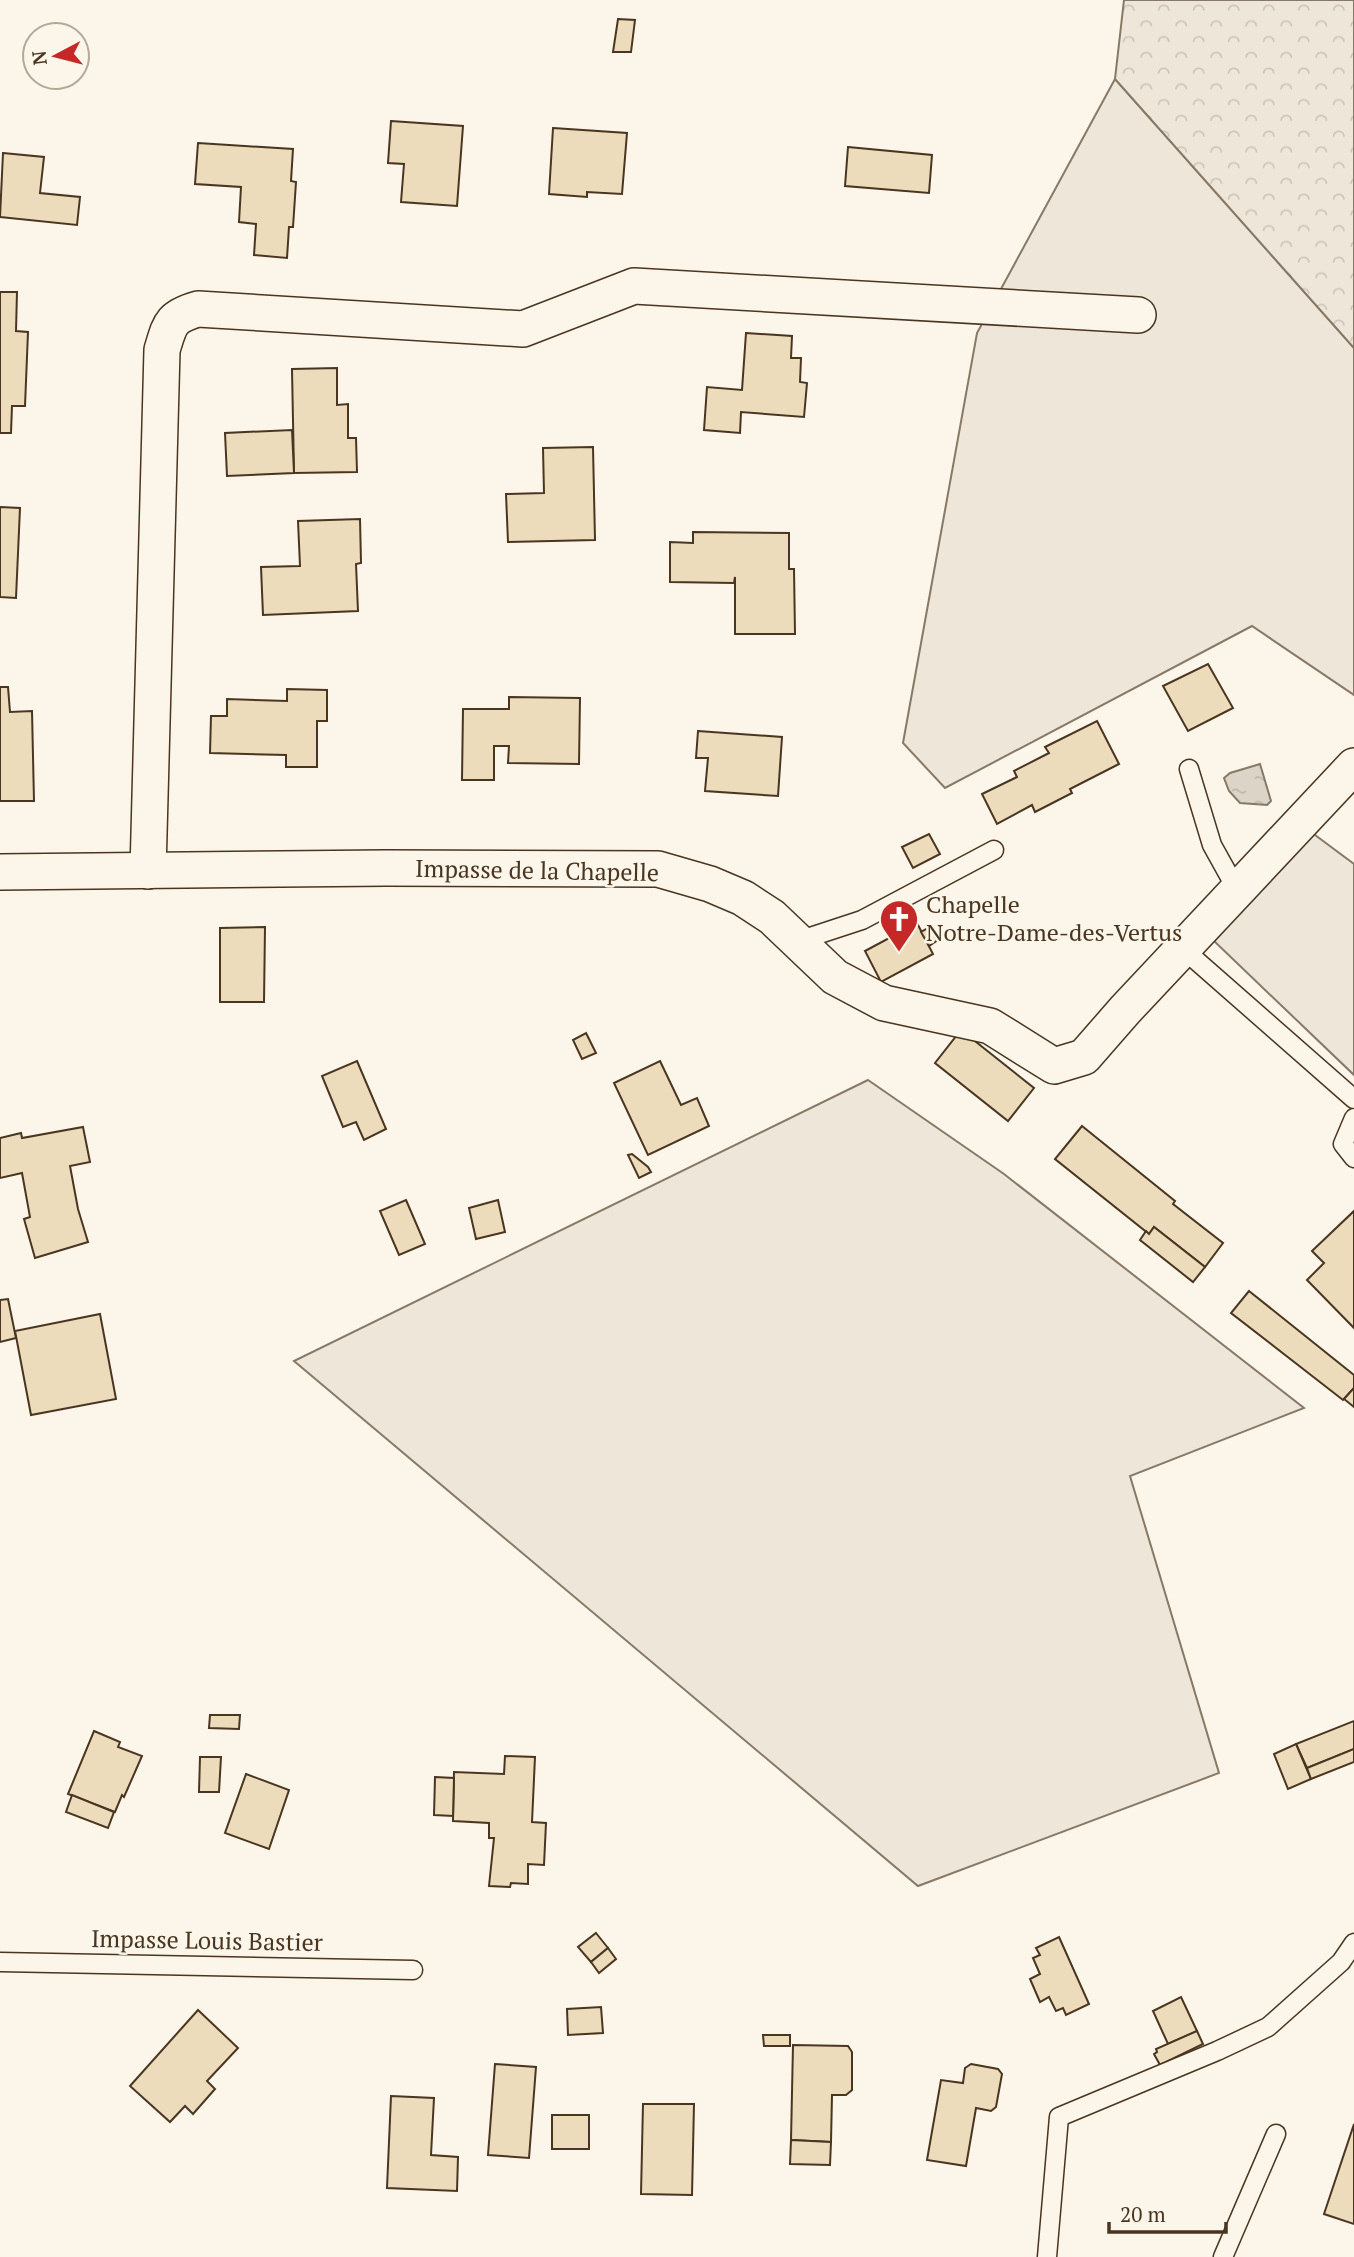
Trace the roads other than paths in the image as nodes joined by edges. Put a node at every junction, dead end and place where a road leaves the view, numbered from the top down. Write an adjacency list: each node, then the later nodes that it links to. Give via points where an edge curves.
1 (1138, 315): 5 (street, via 634,286 523,328 198,309 178,314 162,351)
2 (1354, 766): 7 (street, Impasse de la Chapelle)
3 (1189, 769): 7 (lane, via 1212,845)
4 (994, 850): 8 (lane, via 862,920)
5 (148, 871): 6 (street, Impasse de la Chapelle); 8 (street, Impasse de la Chapelle, via 658,869 743,898)
6 (0, 872)
7 (1237, 890): 9 (street, Impasse de la Chapelle)
8 (798, 941): 9 (street, Impasse de la Chapelle, via 835,977 884,1003 990,1026 1054,1066 1084,1057)
9 (1182, 948): 10 (lane)
10 (1354, 1099)
11 (1354, 1118): 12 (lane, via 1343,1144)
12 (1354, 1158)
13 (1354, 1943): 17 (lane, via 1341,1962 1268,2027 1059,2117)
14 (0, 1962): 15 (lane, Impasse Louis Bastier)
15 (413, 1970)
16 (1276, 2134): 18 (lane)
17 (1047, 2257)
18 (1223, 2257)

